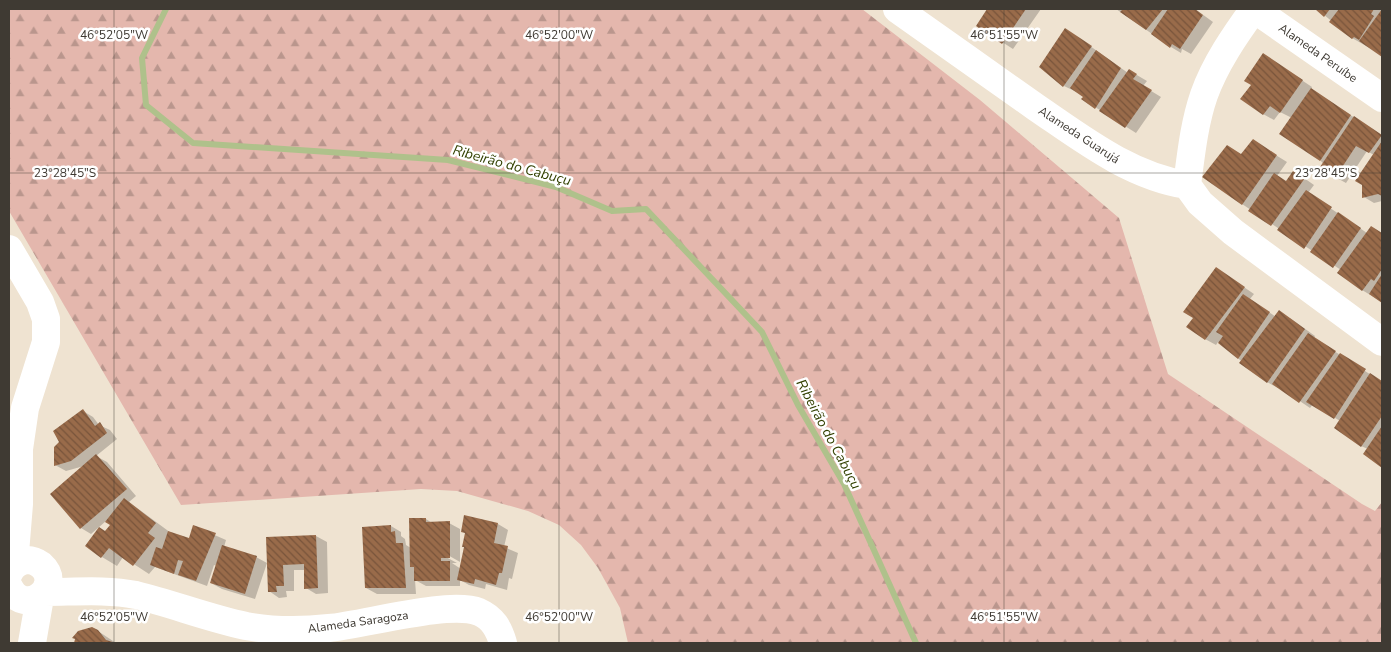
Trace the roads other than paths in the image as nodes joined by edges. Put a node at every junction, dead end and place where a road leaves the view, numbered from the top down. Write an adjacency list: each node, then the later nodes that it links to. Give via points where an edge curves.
1 (897, 9): 4 (street, Alameda Guarujá, via 1094,146 1128,166 1168,182)
2 (1254, 9): 3 (street, Alameda Peruíbe); 4 (street, via 1223,56 1205,95 1194,134)
3 (1382, 98)
4 (1187, 185): 6 (street, via 1200,203 1233,232)
5 (9, 249): 7 (street, via 40,302 46,319 46,342 25,408 19,449)
6 (1382, 342)
7 (21, 581): 8 (street); 9 (street); 10 (street, Alameda Saragoza, via 134,595 245,626 292,631 331,628 451,608 477,611 490,618 500,631)
8 (26, 643)
9 (32, 643)
10 (502, 643)

